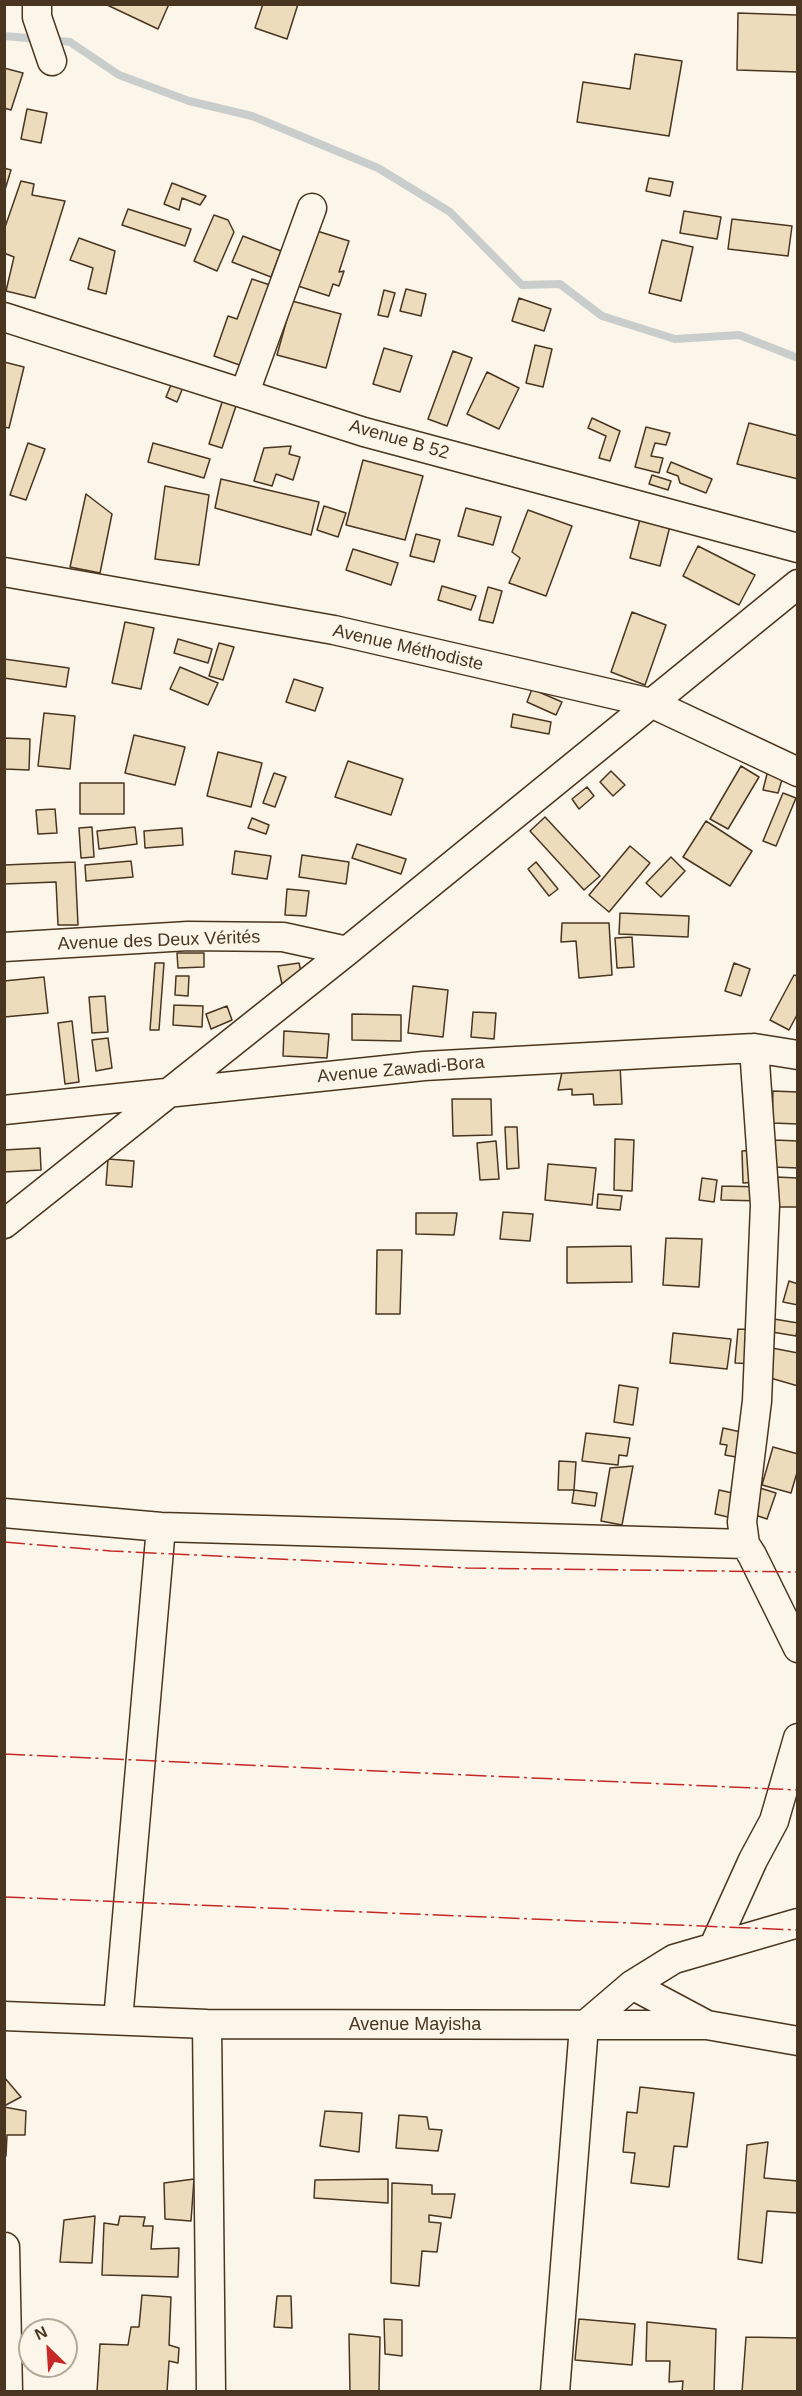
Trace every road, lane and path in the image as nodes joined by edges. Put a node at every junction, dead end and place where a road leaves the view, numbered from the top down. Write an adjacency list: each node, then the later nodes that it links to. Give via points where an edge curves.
1 (37, 11): 2 (street)
2 (52, 61)
3 (312, 208): 5 (street)
4 (4, 316): 5 (street, Avenue B 52)
5 (245, 392): 6 (street, Avenue B 52, via 364,432)
6 (798, 548)
7 (4, 572): 9 (street, Avenue Méthodiste, via 334,630)
8 (798, 584): 9 (street)
9 (651, 703): 10 (street, Avenue Méthodiste); 12 (street)
10 (798, 772)
11 (4, 947): 12 (street, Avenue des Deux Vérités, via 188,936 283,937)
12 (347, 951): 15 (street)
13 (754, 1048): 14 (street, Avenue Zawadi-Bora); 15 (street, Avenue Zawadi-Bora, via 424,1066); 20 (street, via 765,1205 757,1401 742,1522)
14 (798, 1055)
15 (172, 1093): 16 (street, Avenue Zawadi-Bora); 17 (street)
16 (4, 1110)
17 (4, 1224)
18 (4, 1513): 19 (street)
19 (161, 1527): 20 (street); 27 (street)
20 (745, 1544): 21 (street)
21 (798, 1648)
22 (798, 1738): 24 (street, via 774,1821)
23 (798, 1923): 24 (street)
24 (714, 1946): 25 (street, via 674,1959)
25 (632, 1985): 29 (street); 30 (street)
26 (4, 2016): 27 (street, Avenue Mayisha)
27 (118, 2020): 28 (street, Avenue Mayisha)
28 (207, 2024): 30 (street, Avenue Mayisha); 34 (street)
29 (707, 2025): 30 (street, Avenue Mayisha); 31 (street)
30 (584, 2026): 35 (street)
31 (798, 2041)
32 (4, 2247): 33 (street)
33 (8, 2391)
34 (211, 2391)
35 (555, 2391)

